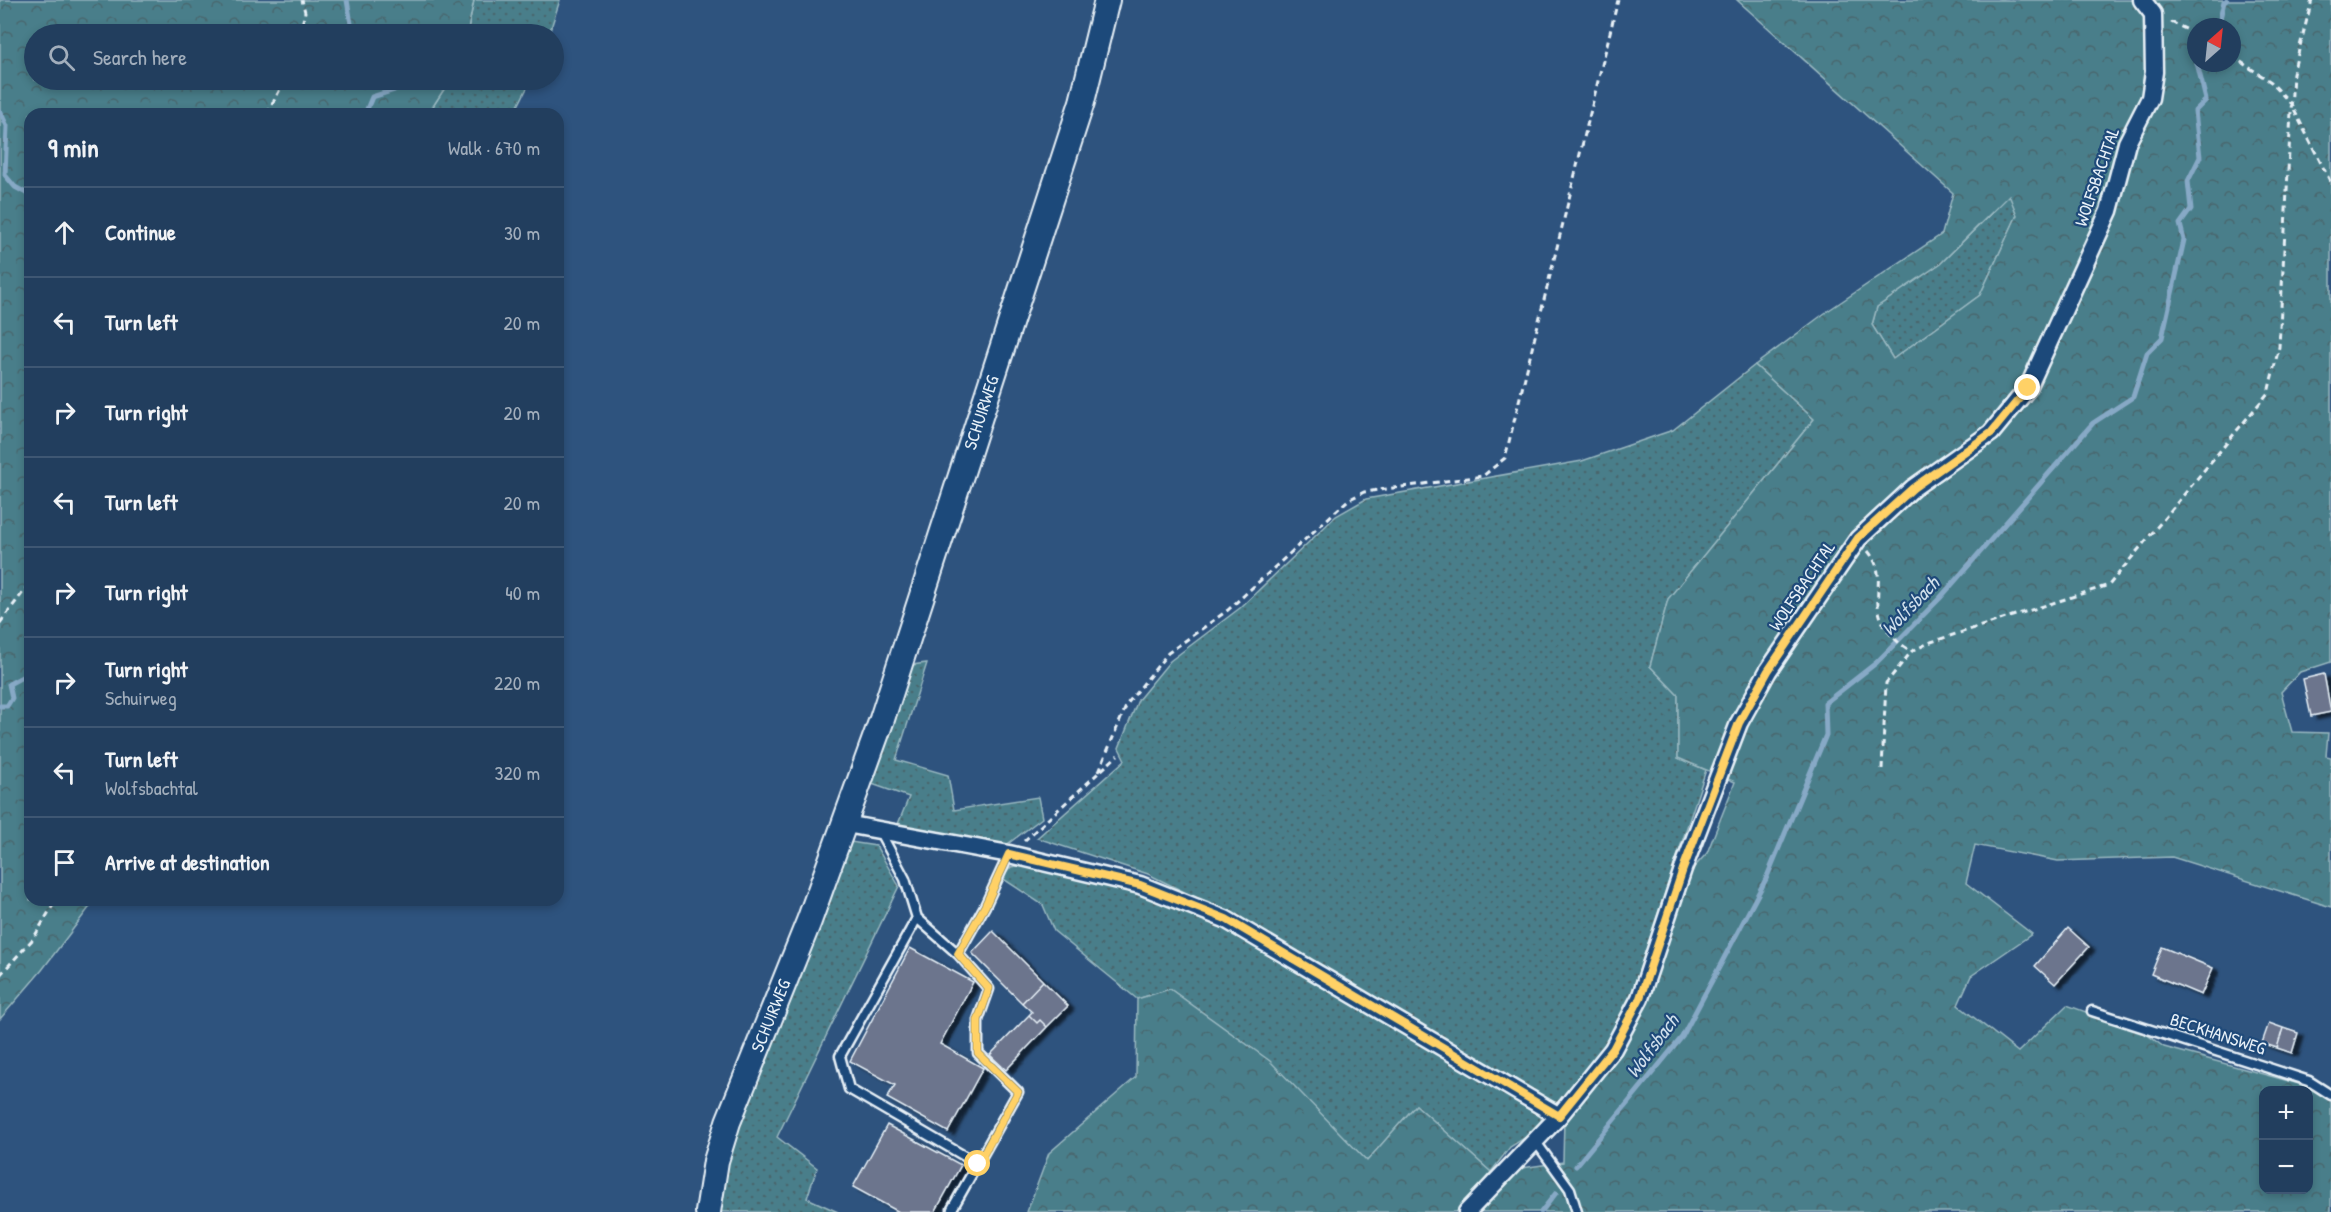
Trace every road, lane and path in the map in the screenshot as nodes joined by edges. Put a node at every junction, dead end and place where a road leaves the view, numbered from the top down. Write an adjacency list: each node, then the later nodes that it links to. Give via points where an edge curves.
1 (302, 0): 6 (path)
2 (1107, 0): 19 (main road, SCHUIRWEG, via 1082,102)
3 (1618, 0): 18 (path, via 1505,458 1483,476 1364,492 1348,500 1228,610 1168,653 1127,704)
4 (2142, 0): 12 (street, WOLFSBACHTAL, via 2153,14 2154,72 2150,98 2127,142 2109,211 2028,388 1991,433 1913,488)
5 (2312, 0): 9 (path, via 2293,73)
6 (302, 24)
7 (2241, 62): 9 (path, via 2271,82)
8 (280, 90): 10 (path)
9 (2291, 104): 11 (path); 15 (path, via 2279,347 2268,393 2109,585)
10 (270, 108)
11 (2331, 183)
12 (1858, 538): 15 (path, via 1874,558 1880,575 1879,611 1886,629); 28 (street, WOLFSBACHTAL, via 1768,671 1739,723 1683,869 1640,998 1613,1049)
13 (24, 591): 14 (path)
14 (0, 623)
15 (1912, 651): 17 (path, via 1886,683)
16 (1118, 755): 18 (path)
17 (1882, 769)
18 (1099, 771): 21 (path)
19 (846, 824): 20 (street); 32 (main road, SCHUIRWEG, via 728,1122 716,1161)
20 (880, 831): 21 (street); 23 (lane, via 905,879)
21 (1009, 854): 24 (lane); 28 (street, via 1140,885 1226,919)
22 (52, 906): 25 (path, via 33,939)
23 (917, 918): 24 (lane); 30 (lane, via 840,1056 849,1089)
24 (958, 954): 30 (lane, via 989,989 978,1020 978,1053 1018,1092)
25 (0, 975)
26 (2092, 1011): 27 (lane, BECKHANSWEG, via 2309,1081)
27 (2331, 1095)
28 (1559, 1116): 29 (street, WOLFSBACHTAL)
29 (1536, 1142): 33 (street, WOLFSBACHTAL); 34 (lane, via 1570,1189)
30 (978, 1164): 31 (lane)
31 (952, 1209)
32 (708, 1212)
33 (1467, 1212)
34 (1576, 1212)

